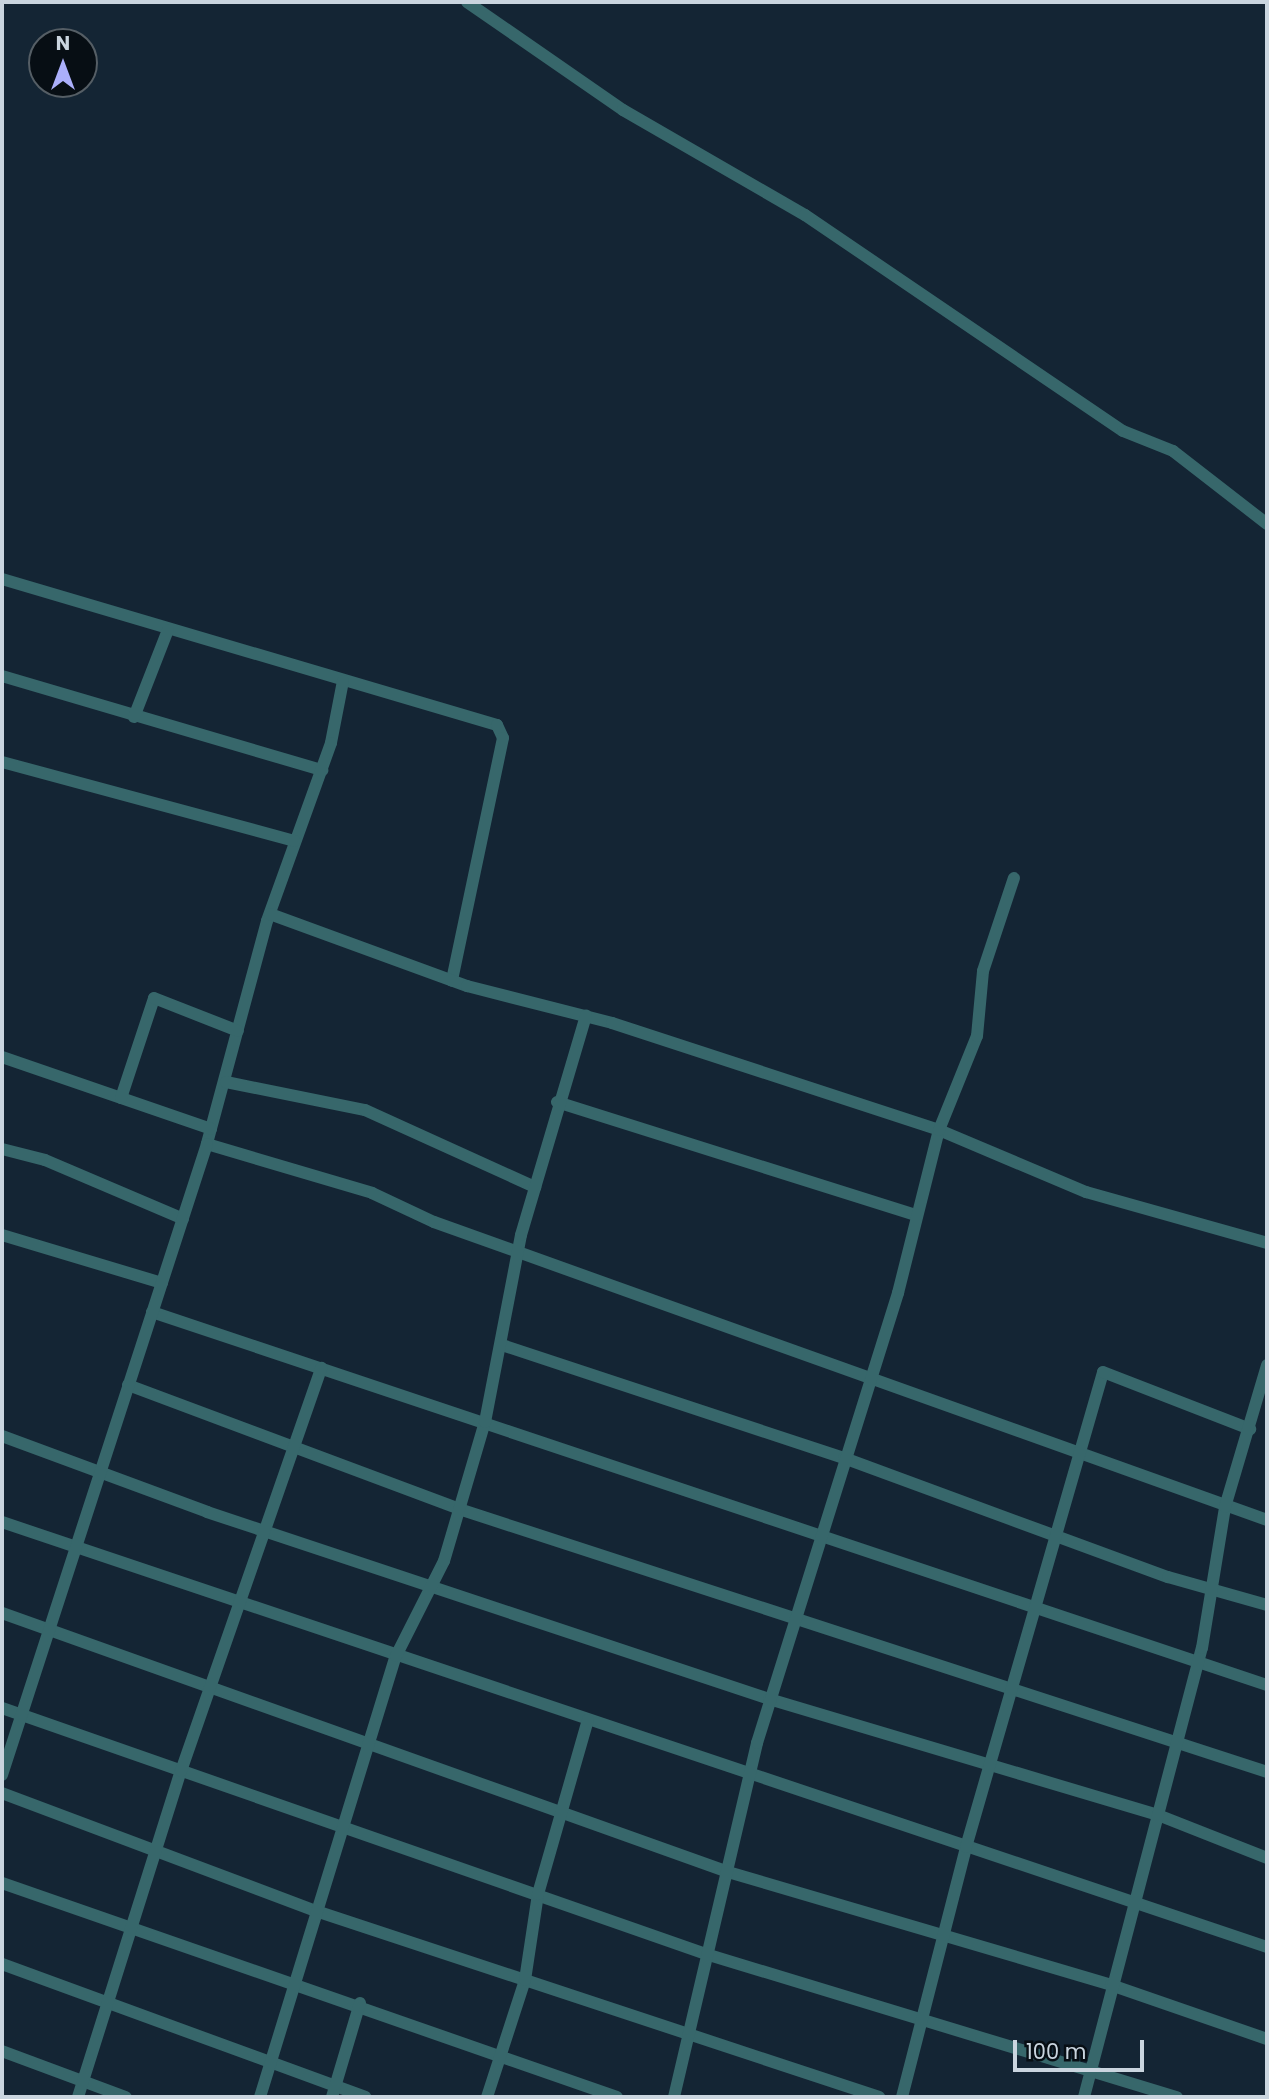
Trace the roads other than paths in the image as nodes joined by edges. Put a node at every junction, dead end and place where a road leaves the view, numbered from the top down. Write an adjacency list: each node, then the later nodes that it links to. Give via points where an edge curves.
1 (467, 2): 2 (street, via 623,110 805,215 1112,425 1173,451)
2 (1267, 524)
3 (2, 579): 4 (street)
4 (168, 630): 6 (street); 7 (street)
5 (2, 676): 7 (street)
6 (343, 681): 9 (street); 13 (street, via 501,730)
7 (134, 717): 9 (street)
8 (2, 762): 10 (street)
9 (322, 770): 10 (street)
10 (295, 841): 12 (street)
11 (1014, 878): 21 (street, via 983,971 977,1035)
12 (270, 914): 13 (street); 15 (street)
13 (452, 981): 14 (street)
14 (586, 1016): 19 (street); 21 (street)
15 (238, 1031): 17 (street); 18 (street, via 154,998)
16 (2, 1057): 18 (street)
17 (226, 1082): 20 (street); 24 (street, via 365,1110)
18 (121, 1098): 20 (street)
19 (557, 1102): 24 (street); 25 (street)
20 (211, 1129): 22 (street)
21 (939, 1130): 25 (street); 28 (street, via 1086,1192)
22 (207, 1144): 26 (street); 29 (street, via 372,1193)
23 (2, 1149): 26 (street, via 45,1160)
24 (535, 1187): 29 (street)
25 (916, 1215): 35 (street)
26 (183, 1219): 30 (street)
27 (2, 1235): 30 (street)
28 (1267, 1243)
29 (518, 1251): 32 (street); 35 (street)
30 (162, 1283): 31 (street)
31 (152, 1312): 34 (street); 36 (street)
32 (502, 1345): 37 (street); 42 (street)
33 (1267, 1365): 38 (street)
34 (321, 1368): 37 (street); 40 (street)
35 (871, 1378): 41 (street); 42 (street)
36 (128, 1385): 40 (street); 43 (street)
37 (485, 1422): 45 (street); 49 (street)
38 (1250, 1429): 41 (street, via 1108,1370); 44 (street)
39 (2, 1436): 43 (street)
40 (294, 1448): 45 (street); 48 (street)
41 (1079, 1454): 44 (street); 50 (street)
42 (844, 1458): 49 (street); 50 (street)
43 (98, 1474): 48 (street); 51 (street)
44 (1225, 1507): 46 (street); 53 (street)
45 (459, 1509): 52 (street); 58 (street)
46 (1267, 1520)
47 (2, 1522): 51 (street)
48 (265, 1528): 52 (street); 54 (street)
49 (820, 1534): 55 (street); 58 (street)
50 (1052, 1536): 53 (street); 55 (street)
51 (74, 1548): 54 (street); 59 (street)
52 (433, 1584): 60 (street); 65 (street)
53 (1212, 1590): 56 (street); 61 (street)
54 (243, 1604): 60 (street); 64 (street)
55 (1036, 1605): 61 (street); 63 (street)
56 (1267, 1605)
57 (2, 1613): 59 (street)
58 (792, 1620): 63 (street); 65 (street)
59 (49, 1632): 64 (street); 67 (street)
60 (396, 1656): 68 (street); 70 (street)
61 (1199, 1659): 62 (street); 69 (street)
62 (1267, 1685)
63 (1014, 1688): 69 (street); 71 (street)
64 (209, 1692): 70 (street); 72 (street)
65 (769, 1699): 71 (street); 74 (street)
66 (2, 1708): 67 (street)
67 (24, 1715): 72 (street); 75 (street)
68 (588, 1720): 74 (street); 77 (street)
69 (1177, 1739): 73 (street); 78 (street)
70 (370, 1746): 77 (street); 79 (street)
71 (991, 1765): 78 (street); 80 (street)
72 (181, 1772): 79 (street); 81 (street)
73 (1267, 1772)
74 (749, 1774): 80 (street); 83 (street)
75 (2, 1775)
76 (2, 1793): 81 (street)
77 (561, 1814): 83 (street); 85 (street)
78 (1158, 1815): 82 (street); 86 (street)
79 (347, 1825): 85 (street); 87 (street)
80 (966, 1847): 86 (street); 89 (street)
81 (155, 1850): 87 (street); 88 (street)
82 (1267, 1858)
83 (728, 1872): 89 (street); 91 (street)
84 (2, 1883): 88 (street)
85 (538, 1894): 91 (street); 93 (street)
86 (1134, 1903): 90 (street); 95 (street)
87 (319, 1912): 93 (street); 94 (street)
88 (135, 1928): 94 (street); 97 (street)
89 (942, 1940): 95 (street); 98 (street)
90 (1267, 1947)
91 (709, 1955): 98 (street); 99 (street)
92 (2, 1964): 97 (street)
93 (525, 1980): 99 (street); 102 (street)
94 (298, 1983): 96 (street); 103 (street)
95 (1111, 1985): 100 (street); 104 (street)
96 (360, 2003): 102 (street); 106 (street)
97 (108, 2006): 103 (street); 105 (street)
98 (922, 2017): 104 (street); 115 (street)
99 (691, 2034): 113 (street); 114 (street)
100 (1267, 2039)
101 (2, 2050): 105 (street)
102 (501, 2053): 111 (street); 112 (street)
103 (271, 2064): 106 (street); 109 (street)
104 (1092, 2070): 116 (street); 117 (street)
105 (84, 2081): 107 (street); 108 (street)
106 (333, 2092): 110 (street)
107 (79, 2097)
108 (126, 2097)
109 (260, 2097)
110 (365, 2097)
111 (487, 2097)
112 (617, 2097)
113 (674, 2097)
114 (879, 2097)
115 (902, 2097)
116 (1084, 2097)
117 (1177, 2097)

